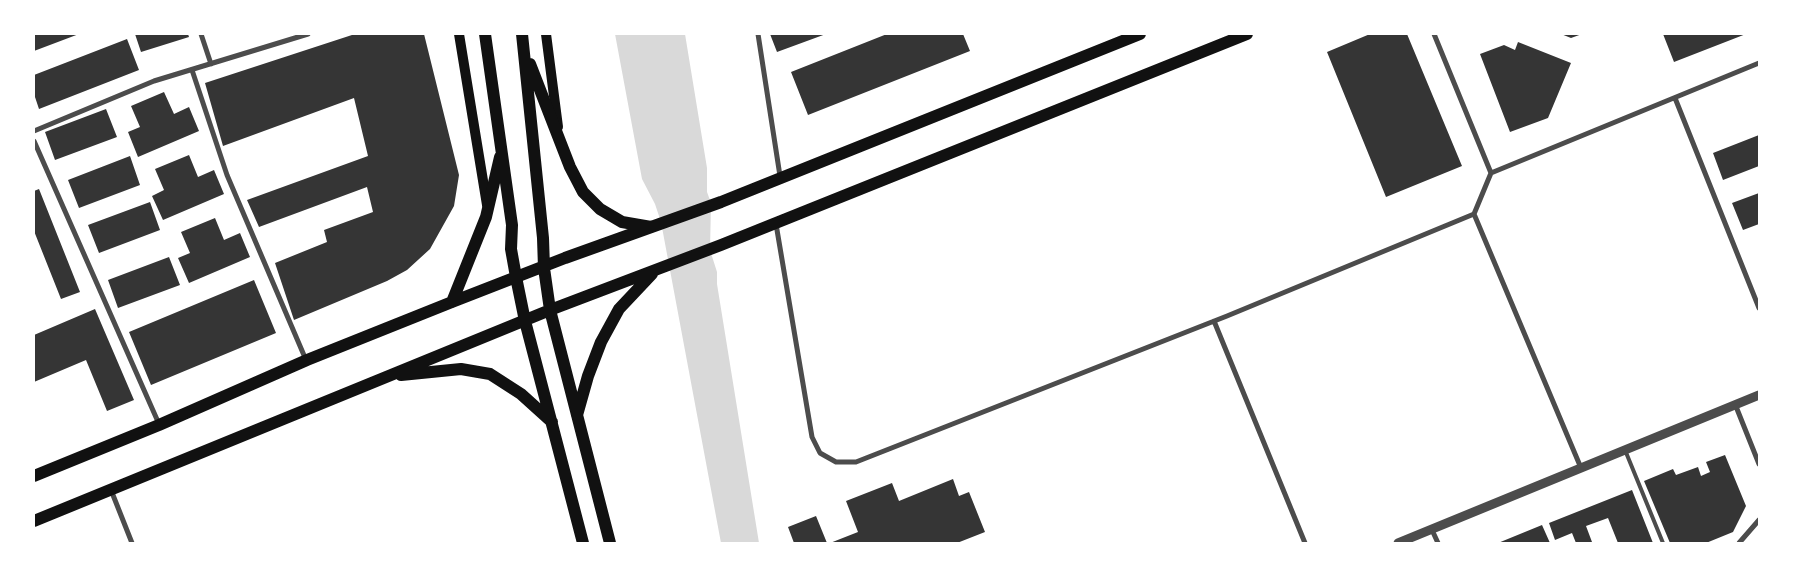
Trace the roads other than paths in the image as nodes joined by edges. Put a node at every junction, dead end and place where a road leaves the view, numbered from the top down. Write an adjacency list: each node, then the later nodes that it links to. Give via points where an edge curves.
1 (201, 34): 13 (street)
2 (308, 34): 13 (street)
3 (459, 34): 22 (main road)
4 (485, 34): 19 (main road)
5 (522, 34): 11 (main road)
6 (546, 34): 17 (main road)
7 (758, 34): 21 (street)
8 (1140, 34): 21 (main road)
9 (1247, 34): 24 (main road)
10 (1434, 34): 20 (street)
11 (524, 48): 17 (main road); 26 (main road)
12 (1759, 63): 15 (street)
13 (211, 64): 14 (street)
14 (192, 70): 16 (street, via 154,81); 34 (street, via 227,176)
15 (1675, 98): 20 (street); 30 (street)
16 (34, 131)
17 (560, 140): 25 (main road, via 584,192 600,209 622,222)
18 (34, 141): 40 (street)
19 (502, 150): 22 (main road); 28 (main road)
20 (1491, 173): 23 (street)
21 (781, 179): 25 (main road)
22 (488, 208): 29 (main road)
23 (1474, 214): 33 (street); 43 (street)
24 (776, 223): 27 (main road); 33 (street, via 812,437 820,453 836,462 856,462)
25 (654, 227): 26 (main road)
26 (544, 268): 28 (main road); 31 (main road)
27 (658, 269): 31 (main road); 38 (main road, via 619,309 601,342)
28 (516, 277): 29 (main road); 32 (main road)
29 (452, 302): 34 (main road)
30 (1759, 308)
31 (550, 310): 32 (main road); 38 (main road)
32 (525, 321): 35 (main road); 39 (main road)
33 (1214, 321): 52 (street)
34 (307, 360): 40 (main road)
35 (386, 377): 39 (main road, via 461,369 490,374 521,394); 45 (main road)
36 (1759, 395): 37 (street)
37 (1735, 404): 41 (street); 42 (street)
38 (577, 417): 51 (main road)
39 (552, 422): 50 (main road)
40 (159, 425): 44 (main road)
41 (1625, 450): 43 (street); 55 (lane)
42 (1759, 464)
43 (1581, 468): 48 (street)
44 (34, 476)
45 (111, 490): 47 (main road); 49 (street)
46 (1759, 520): 56 (street)
47 (34, 521)
48 (1432, 530): 53 (street); 54 (street)
49 (132, 543)
50 (583, 543)
51 (610, 543)
52 (1305, 543)
53 (1398, 543)
54 (1438, 543)
55 (1663, 543)
56 (1739, 543)

